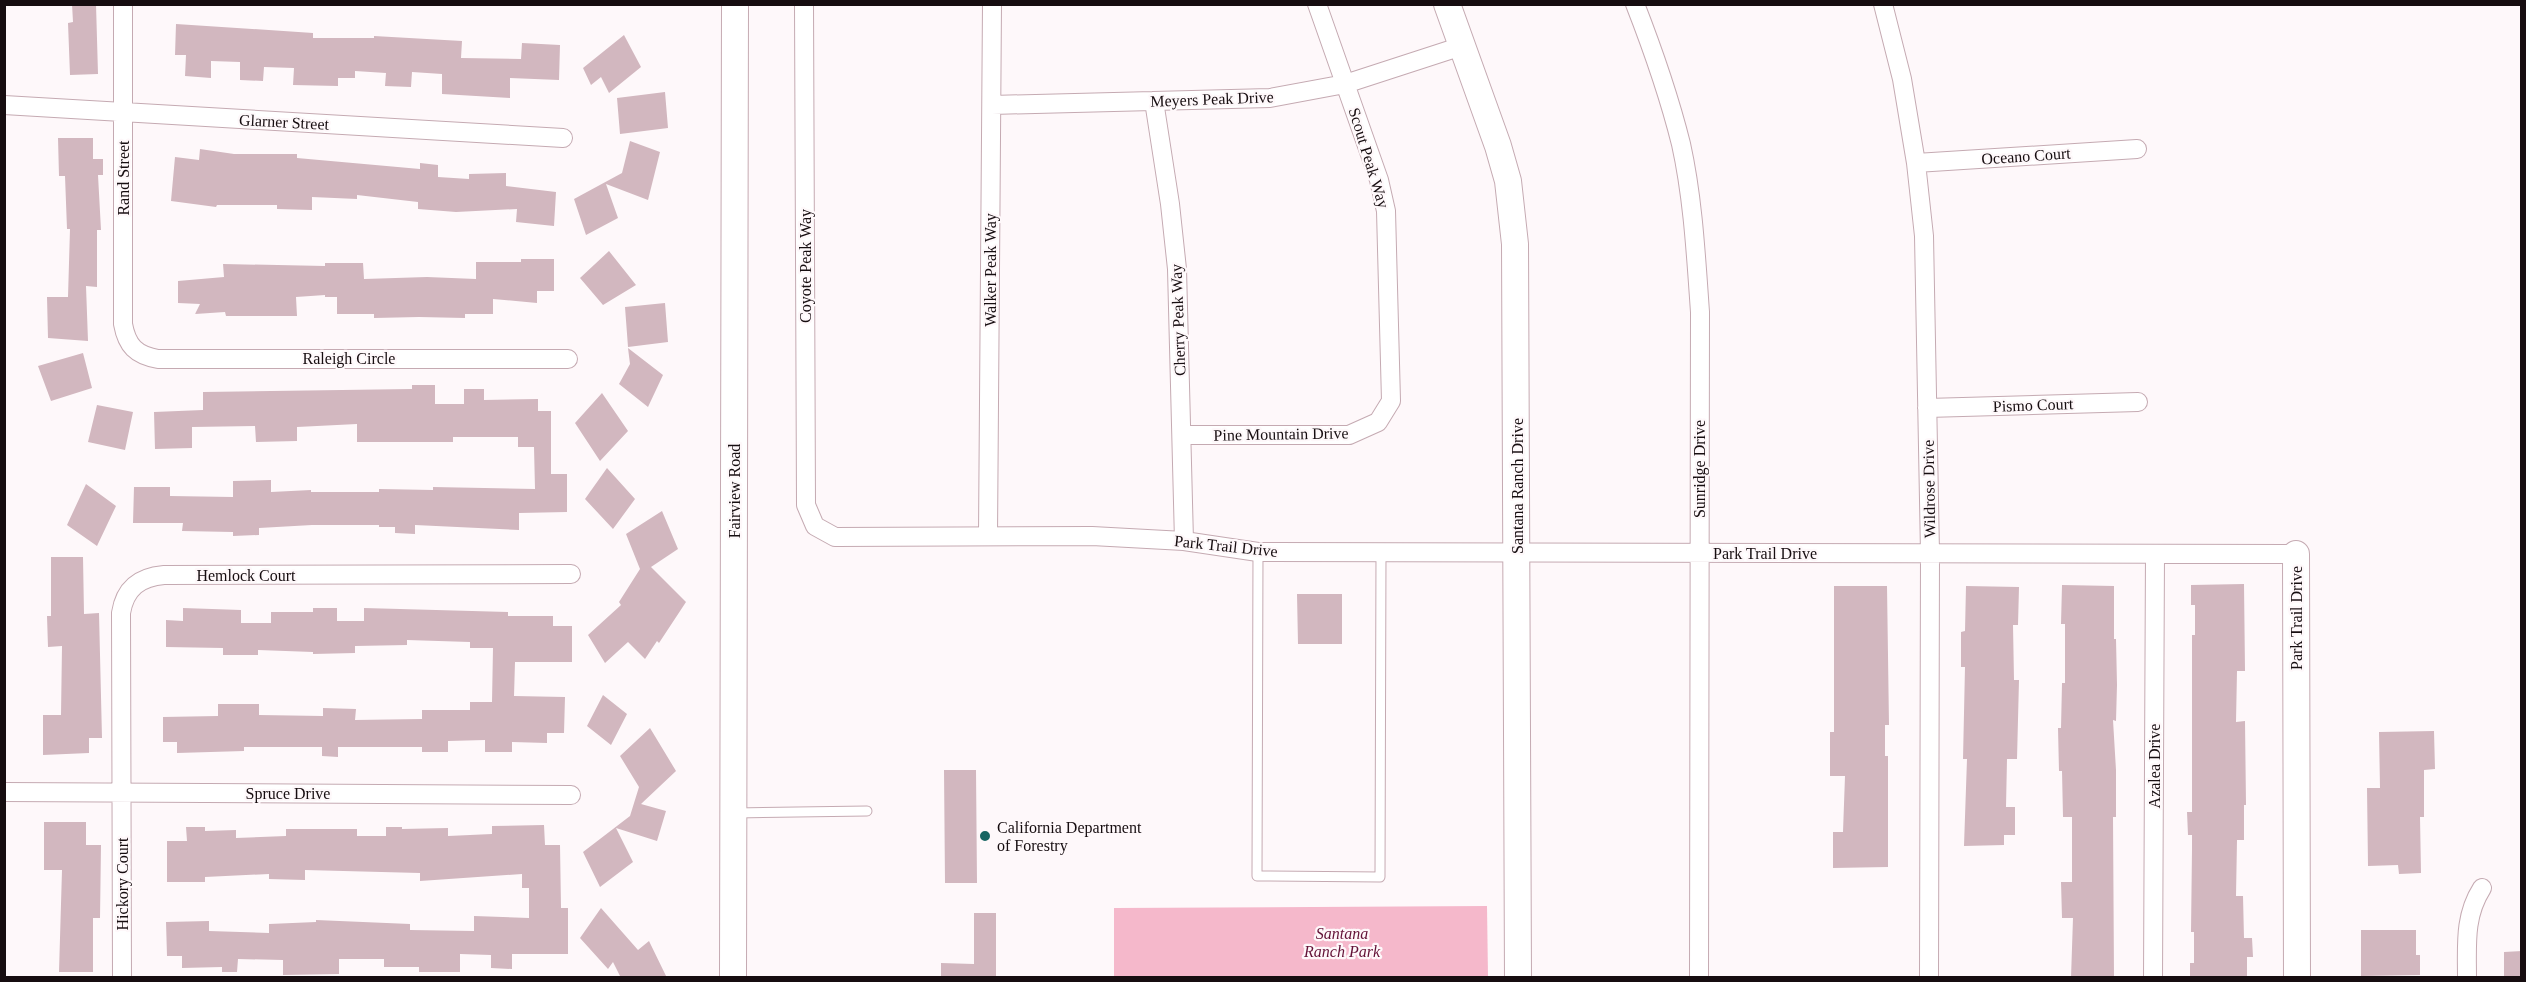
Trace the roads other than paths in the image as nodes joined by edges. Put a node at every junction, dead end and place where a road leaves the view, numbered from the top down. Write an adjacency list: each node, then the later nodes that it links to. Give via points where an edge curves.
1 (123, 4): 14 (street, Rand Street)
2 (735, 4): 39 (street, Fairview Road)
3 (804, 4): 24 (street, Coyote Peak Way, via 806,505)
4 (992, 4): 13 (street, Walker Peak Way)
5 (1317, 4): 10 (street, Scout Peak Way)
6 (1447, 4): 9 (street, Santana Ranch Drive)
7 (1635, 4): 30 (street, Sunridge Drive, via 1663,76 1681,146 1694,230 1700,312)
8 (1883, 4): 17 (street, Wildrose Drive, via 1902,79)
9 (1462, 46): 10 (street, Meyers Peak Drive); 29 (street, Santana Ranch Drive, via 1498,146 1513,217)
10 (1345, 84): 11 (street, Meyers Peak Drive, via 1270,98); 22 (street, Scout Peak Way, via 1386,211 1391,401)
11 (1154, 101): 13 (street, Meyers Peak Drive); 23 (street, Cherry Peak Way, via 1177,269)
12 (4, 105): 14 (street, Glarner Street)
13 (992, 105): 25 (street, Walker Peak Way)
14 (123, 113): 15 (street, Glarner Street); 18 (street, Rand Street, via 123,324)
15 (563, 138)
16 (2136, 149): 17 (street, Oceano Court)
17 (1916, 163): 21 (street, Wildrose Drive, via 1924,236)
18 (133, 350): 19 (street, Raleigh Circle, via 158,359)
19 (568, 359)
20 (2138, 402): 21 (street, Pismo Court)
21 (1927, 408): 31 (street, Wildrose Drive)
22 (1378, 422): 23 (street, Pine Mountain Drive, via 1349,435)
23 (1182, 435): 26 (street, Cherry Peak Way)
24 (815, 526): 25 (street, Park Trail Drive, via 835,537)
25 (988, 536): 26 (street, Park Trail Drive)
26 (1184, 541): 27 (street, Park Trail Drive)
27 (1258, 552): 28 (street, Park Trail Drive); 28 (lane, via 1257,876 1380,877)
28 (1381, 552): 29 (street, Park Trail Drive)
29 (1518, 553): 30 (street, Park Trail Drive); 43 (street, Santana Ranch Drive)
30 (1698, 553): 31 (street, Park Trail Drive); 44 (street, Sunridge Drive)
31 (1930, 553): 32 (street, Park Trail Drive); 45 (street, Wildrose Drive)
32 (2155, 554): 33 (street, Park Trail Drive); 46 (street, Azalea Drive)
33 (2296, 554): 47 (street, Park Trail Drive)
34 (571, 574): 35 (street, Hemlock Court, via 164,575 141,580 130,590 121,613)
35 (122, 791): 36 (street, Spruce Drive); 37 (street, Spruce Drive); 41 (street, Hickory Court)
36 (4, 792)
37 (571, 795)
38 (867, 811): 39 (lane)
39 (734, 813): 42 (street, Fairview Road)
40 (2482, 888): 48 (street, via 2467,922)
41 (122, 978)
42 (734, 978)
43 (1518, 978)
44 (1699, 978)
45 (1929, 978)
46 (2153, 978)
47 (2296, 978)
48 (2467, 978)

